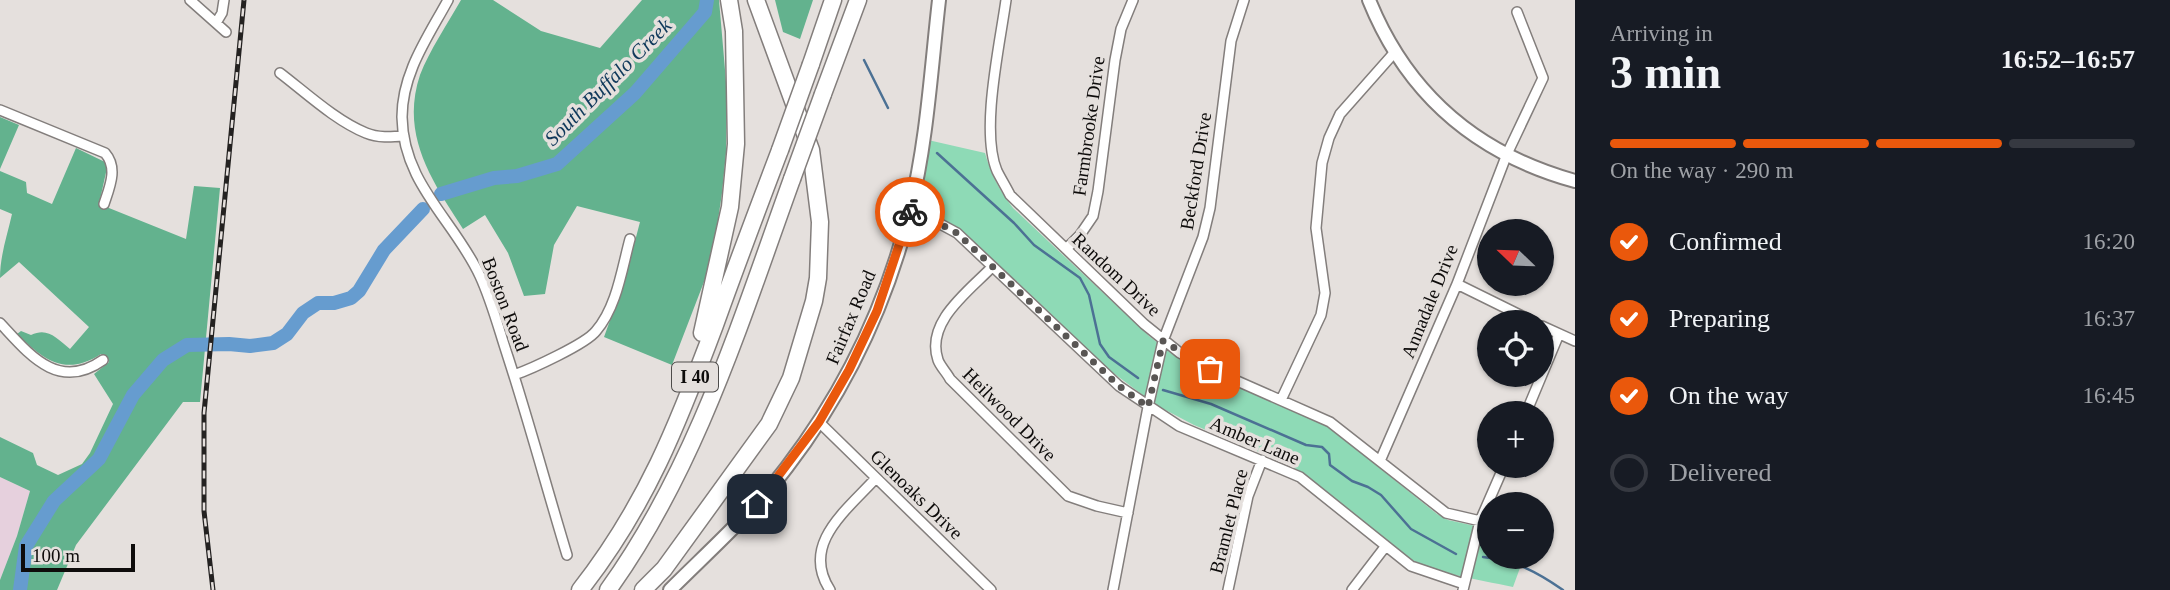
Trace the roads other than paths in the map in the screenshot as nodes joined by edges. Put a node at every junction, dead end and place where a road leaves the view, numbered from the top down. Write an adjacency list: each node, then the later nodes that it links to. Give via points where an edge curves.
1 (190, 0): 15 (street)
2 (224, 0): 15 (street)
3 (448, 0): 20 (street, Boston Road, via 406,85)
4 (729, 0): 41 (highway, via 737,98 730,207 703,330)
5 (756, 0): 53 (highway, via 811,150 820,222 814,301 791,378 769,424 664,569)
6 (833, 0): 41 (highway, I 40, bridge)
7 (858, 0): 52 (highway, I 40, bridge, via 738,329 682,466)
8 (939, 0): 24 (street, Fairfax Road, via 926,119)
9 (1006, 0): 26 (street, Random Drive, via 989,125 996,170 1010,195)
10 (1133, 0): 26 (street, Farmbrooke Drive, via 1115,60 1093,216)
11 (1229, 0): 13 (street)
12 (1368, 0): 17 (street)
13 (1242, 3): 33 (street, Beckford Drive, via 1231,41 1210,208)
14 (1517, 12): 21 (street, Annadale Drive, via 1543,78)
15 (216, 23): 16 (street)
16 (226, 32)
17 (1394, 53): 21 (street, via 1438,107); 37 (street, via 1340,114 1329,138 1316,228 1325,293 1321,315)
18 (279, 73): 20 (street, via 366,133)
19 (0, 110): 23 (street, via 105,153 113,172)
20 (404, 136): 36 (street, Boston Road, via 418,182 480,275)
21 (1507, 154): 22 (street); 28 (street, Annadale Drive)
22 (1575, 181)
23 (104, 204)
24 (909, 212): 27 (street, Amber Lane, via 957,233); 40 (street, Fairfax Road, via 877,311)
25 (630, 239): 36 (street, via 607,314 595,333)
26 (1066, 249): 33 (street, Random Drive)
27 (992, 267): 39 (street, Amber Lane, via 1119,386); 45 (street, Heilwood Drive, via 943,318 936,336 938,360 950,379 1068,496)
28 (1457, 284): 29 (street); 43 (street, Annadale Drive)
29 (1510, 310)
30 (0, 323): 35 (street, via 33,359 46,366 76,372)
31 (1554, 332): 32 (street)
32 (1559, 334): 34 (street); 38 (street)
33 (1163, 341): 37 (street, Random Drive, via 1210,369); 39 (street, Beckford Drive)
34 (1575, 341)
35 (103, 360)
36 (514, 375): 49 (street, Boston Road)
37 (1281, 400): 43 (street, Random Drive, via 1330,422)
38 (1531, 401)
39 (1148, 407): 42 (street, Amber Lane, via 1179,426); 45 (street, Beckford Drive)
40 (819, 422): 44 (street, Glenoaks Drive); 54 (street, Fairfax Road, via 757,504)
41 (667, 447): 51 (highway, I 40, via 640,501)
42 (1262, 460): 47 (street, Amber Lane, via 1300,477); 58 (street, Bramlet Place, via 1248,496)
43 (1380, 461): 46 (street, Random Drive, via 1447,513)
44 (877, 478): 55 (street, via 827,533 820,560); 56 (street, Glenoaks Drive)
45 (1128, 513): 57 (street, Beckford Drive)
46 (1477, 520)
47 (1385, 547): 50 (street, Amber Lane, via 1410,566); 59 (street)
48 (1477, 547): 50 (street)
49 (567, 555)
50 (1464, 587)
51 (580, 590)
52 (608, 590)
53 (643, 590)
54 (670, 590)
55 (830, 590)
56 (991, 590)
57 (1113, 590)
58 (1228, 590)
59 (1352, 590)

